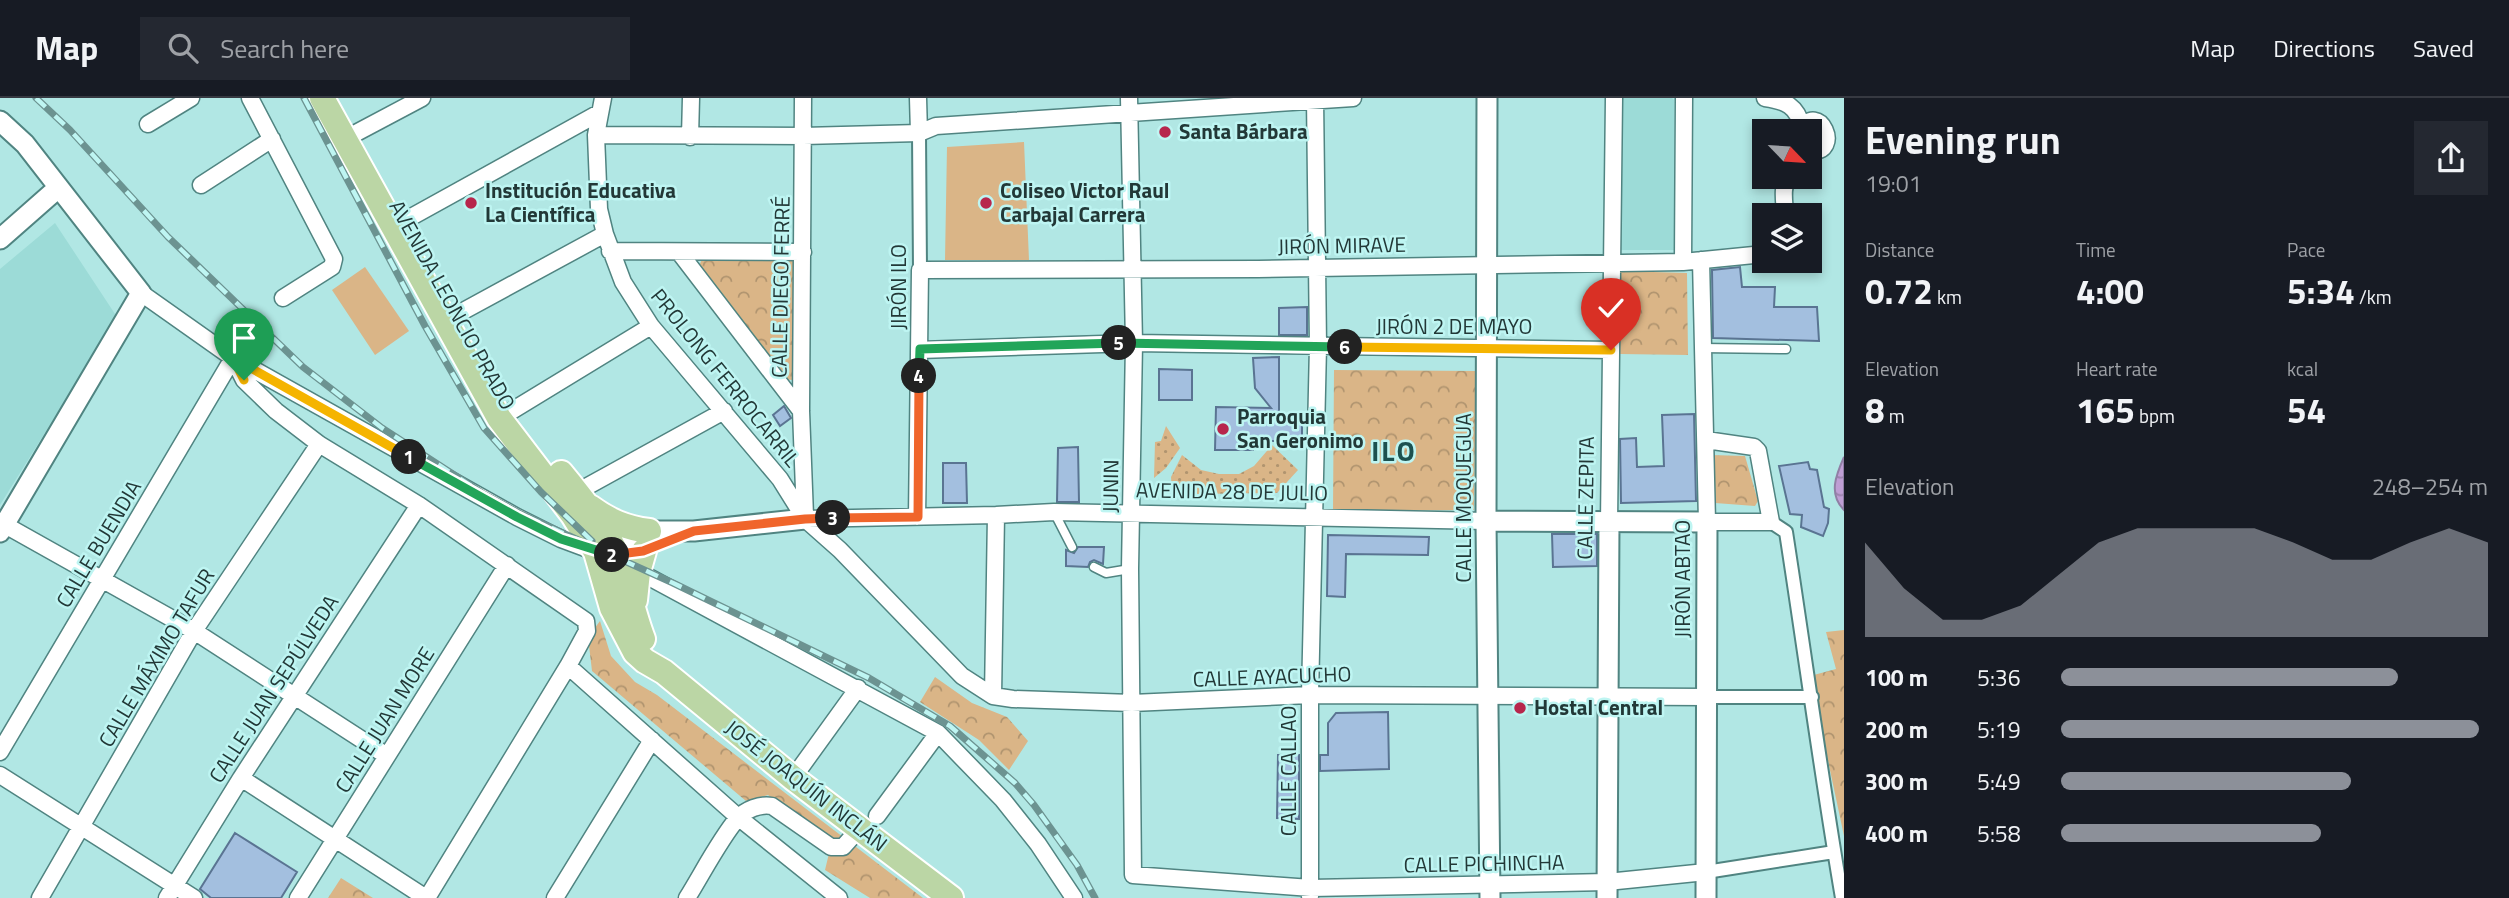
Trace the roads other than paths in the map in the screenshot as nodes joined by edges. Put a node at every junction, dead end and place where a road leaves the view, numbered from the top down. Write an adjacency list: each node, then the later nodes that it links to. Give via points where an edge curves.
1 (191, 98): 20 (street)
2 (250, 98): 26 (street)
3 (321, 98): 76 (main road, AVENIDA LEONCIO PRADO, via 499,418)
4 (337, 98): 21 (main road, AVENIDA LEONCIO PRADO)
5 (422, 98): 21 (street)
6 (691, 98): 24 (street)
7 (803, 98): 25 (street, CALLE DIEGO FERRÉ)
8 (918, 98): 22 (street, JIRÓN ILO)
9 (1353, 98): 14 (street)
10 (1487, 98): 40 (street, CALLE MOQUEGUA)
11 (1614, 98): 38 (street, CALLE ZEPITA)
12 (1684, 98): 39 (street)
13 (1765, 98): 17 (street, via 1792,106)
14 (1315, 99): 15 (street); 41 (street, CALLE CALLAO)
15 (1128, 105): 22 (street, via 936,126); 42 (street, JUNIN)
16 (601, 106): 23 (street, PROLONG FERROCARRIL); 30 (street)
17 (1799, 119)
18 (0, 121): 29 (street, via 25,144)
19 (1822, 123): 27 (street, via 1830,136)
20 (148, 124)
21 (356, 133): 30 (main road, AVENIDA LEONCIO PRADO)
22 (919, 134): 25 (street); 43 (street, JIRÓN ILO)
23 (596, 135): 24 (street); 31 (street, PROLONG FERROCARRIL, via 599,209)
24 (690, 136): 25 (street)
25 (803, 136): 35 (street, CALLE DIEGO FERRÉ)
26 (272, 139): 28 (street); 45 (street, via 334,263)
27 (1822, 150)
28 (201, 185)
29 (58, 188): 32 (street); 44 (street)
30 (404, 221): 46 (main road, AVENIDA LEONCIO PRADO)
31 (605, 234): 33 (street, PROLONG FERROCARRIL); 46 (street)
32 (0, 239)
33 (610, 251): 34 (street); 47 (street, PROLONG FERROCARRIL)
34 (679, 252): 35 (street); 57 (street)
35 (803, 252): 57 (street, CALLE DIEGO FERRÉ)
36 (1752, 255): 37 (street, JIRÓN MIRAVE)
37 (1701, 260): 39 (street, JIRÓN MIRAVE); 51 (street, JIRÓN ABTAO)
38 (1611, 262): 39 (street, JIRÓN MIRAVE); 40 (street, JIRÓN MIRAVE); 54 (street, CALLE ZEPITA)
39 (1683, 262)
40 (1488, 265): 41 (street, JIRÓN MIRAVE); 50 (street, CALLE MOQUEGUA)
41 (1317, 267): 42 (street, JIRÓN MIRAVE); 49 (street, CALLE CALLAO)
42 (1131, 268): 43 (street, JIRÓN MIRAVE); 48 (street, JUNIN)
43 (920, 270): 52 (street, JIRÓN ILO)
44 (141, 293): 55 (street); 73 (street)
45 (283, 298)
46 (456, 315): 58 (main road, AVENIDA LEONCIO PRADO)
47 (651, 326): 56 (street, PROLONG FERROCARRIL); 58 (street)
48 (1134, 343): 49 (street, JIRÓN 2 DE MAYO); 52 (street, JIRÓN 2 DE MAYO); 64 (street, JUNIN)
49 (1318, 346): 50 (street, JIRÓN 2 DE MAYO); 67 (street, CALLE CALLAO)
50 (1488, 347): 54 (street, JIRÓN 2 DE MAYO); 69 (street, CALLE MOQUEGUA)
51 (1701, 348): 53 (lane); 59 (street, JIRÓN ABTAO)
52 (920, 349): 66 (street, JIRÓN ILO)
53 (1786, 349)
54 (1611, 350): 72 (street, CALLE ZEPITA)
55 (233, 358): 60 (street, via 244,380); 76 (street, via 517,517 561,539); 80 (street, CALLE BUENDIA)
56 (724, 411): 61 (street); 68 (street, PROLONG FERROCARRIL, via 780,479)
57 (801, 411): 68 (street, CALLE DIEGO FERRÉ)
58 (510, 412): 61 (main road, AVENIDA LEONCIO PRADO)
59 (1706, 440): 70 (street, JIRÓN ABTAO); 71 (street, via 1758,451)
60 (319, 444): 62 (street); 82 (street, CALLE MÁXIMO TAFUR)
61 (582, 499): 75 (main road, via 625,528); 76 (main road, AVENIDA LEONCIO PRADO)
62 (419, 505): 77 (street); 87 (street, CALLE JUAN SEPÚLVEDA)
63 (1054, 512): 64 (street, AVENIDA 28 DE JULIO); 65 (street, AVENIDA 28 DE JULIO); 74 (lane)
64 (1132, 512): 67 (street, AVENIDA 28 DE JULIO); 79 (street, JUNIN)
65 (996, 516): 66 (street, AVENIDA 28 DE JULIO); 88 (street)
66 (918, 517): 68 (street, AVENIDA 28 DE JULIO)
67 (1312, 517): 69 (street, AVENIDA 28 DE JULIO); 86 (street, CALLE CALLAO)
68 (805, 519): 75 (street, AVENIDA 28 DE JULIO, via 694,531); 88 (street, CALLE AYACUCHO, via 962,676)
69 (1486, 521): 72 (street, AVENIDA 28 DE JULIO); 89 (street, CALLE MOQUEGUA)
70 (1707, 522): 71 (street, AVENIDA 28 DE JULIO); 72 (street, AVENIDA 28 DE JULIO); 91 (street, JIRÓN ABTAO)
71 (1771, 522): 92 (street, via 1786,532)
72 (1609, 523): 90 (street, CALLE ZEPITA)
73 (2, 528): 80 (street)
74 (1072, 547)
75 (644, 551): 76 (street, AVENIDA 28 DE JULIO); 81 (main road); 85 (street)
76 (606, 553): 81 (main road, AVENIDA LEONCIO PRADO); 84 (main road, JOSÉ JOAQUÍN INCLÁN, via 612,608 635,652)
77 (507, 565): 83 (street, via 581,616 587,626); 97 (street, CALLE JUAN MORE)
78 (1094, 567): 79 (lane, via 1107,573)
79 (1130, 569): 93 (street, JUNIN)
80 (102, 579): 82 (street); 96 (street, CALLE BUENDIA)
81 (633, 615): 84 (main road, JOSÉ JOAQUÍN INCLÁN, via 650,654)
82 (194, 631): 87 (street); 103 (street, CALLE MÁXIMO TAFUR)
83 (568, 666): 95 (street); 116 (street)
84 (664, 672): 100 (main road, JOSÉ JOAQUÍN INCLÁN)
85 (858, 688): 94 (street); 100 (street)
86 (1310, 695): 89 (street, CALLE AYACUCHO); 93 (street, CALLE AYACUCHO); 111 (street, CALLE CALLAO)
87 (294, 696): 97 (street); 99 (street, CALLE JUAN SEPÚLVEDA)
88 (993, 696): 93 (street, CALLE AYACUCHO)
89 (1488, 696): 90 (street, CALLE AYACUCHO); 110 (street, CALLE MOQUEGUA)
90 (1608, 696): 91 (street, CALLE AYACUCHO); 108 (street, CALLE ZEPITA)
91 (1706, 697): 92 (street, CALLE AYACUCHO); 106 (street, JIRÓN ABTAO)
92 (1812, 697): 105 (street)
93 (1132, 703): 107 (street, JUNIN)
94 (938, 733): 102 (street); 120 (street, via 1003,800)
95 (652, 740): 101 (street); 117 (street)
96 (0, 752)
97 (387, 756): 104 (street, CALLE JUAN MORE)
98 (0, 775): 103 (street)
99 (241, 778): 104 (street); 109 (street, CALLE JUAN SEPÚLVEDA)
100 (793, 778): 102 (main road, JOSÉ JOAQUÍN INCLÁN)
101 (738, 817): 102 (street, via 762,805 772,806 831,847 843,846); 112 (street); 118 (street)
102 (868, 822): 119 (main road, JOSÉ JOAQUÍN INCLÁN)
103 (82, 825): 109 (street); 113 (street, CALLE MÁXIMO TAFUR)
104 (335, 840): 115 (street, CALLE JUAN MORE); 116 (street)
105 (1834, 852): 106 (street, CALLE PICHINCHA); 122 (street)
106 (1706, 873): 108 (street, CALLE PICHINCHA); 121 (street, JIRÓN ABTAO)
107 (1133, 875): 111 (street, CALLE PICHINCHA)
108 (1607, 890): 110 (street, CALLE PICHINCHA)
109 (170, 892): 114 (street)
110 (1490, 892): 111 (street, CALLE PICHINCHA)
111 (1310, 893)
112 (829, 895)
113 (40, 898)
114 (194, 898)
115 (298, 898)
116 (426, 898)
117 (555, 898)
118 (687, 898)
119 (951, 898)
120 (1074, 898)
121 (1706, 898)
122 (1842, 898)

